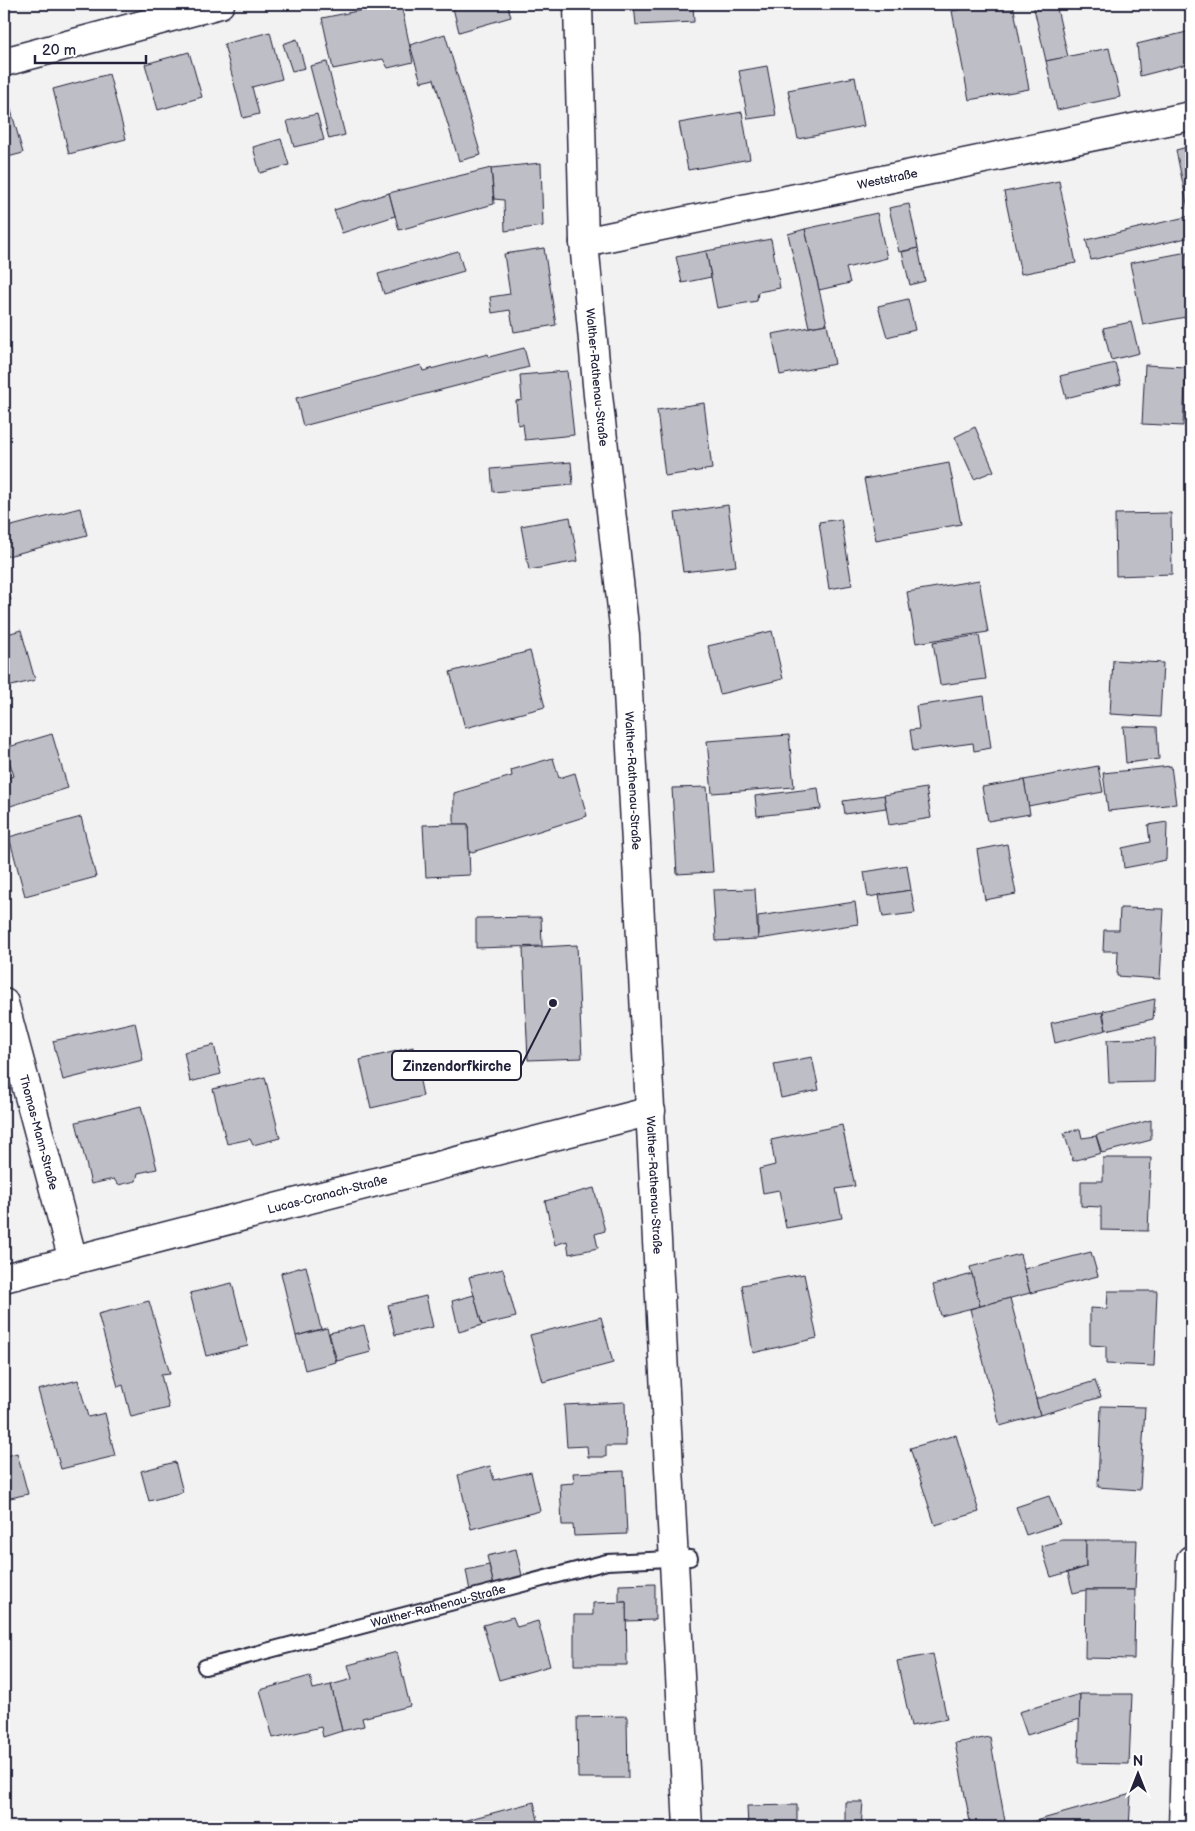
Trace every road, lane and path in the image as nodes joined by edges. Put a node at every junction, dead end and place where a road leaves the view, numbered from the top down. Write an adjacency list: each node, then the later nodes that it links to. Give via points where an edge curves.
1 (220, 4): 3 (street)
2 (578, 4): 5 (street, Walther-Rathenau-Straße)
3 (4, 62)
4 (1191, 116): 5 (street, Weststraße)
5 (584, 242): 7 (street, Walther-Rathenau-Straße, via 625,635)
6 (4, 1004): 8 (street, Thomas-Mann-Straße)
7 (651, 1111): 8 (street, Lucas-Cranach-Straße); 10 (street, Walther-Rathenau-Straße)
8 (73, 1260): 9 (street, Lucas-Cranach-Straße)
9 (4, 1278)
10 (682, 1558): 12 (lane, Walther-Rathenau-Straße, via 607,1562); 13 (street, Walther-Rathenau-Straße)
11 (1191, 1560): 14 (street)
12 (205, 1667)
13 (688, 1827)
14 (1184, 1827)

